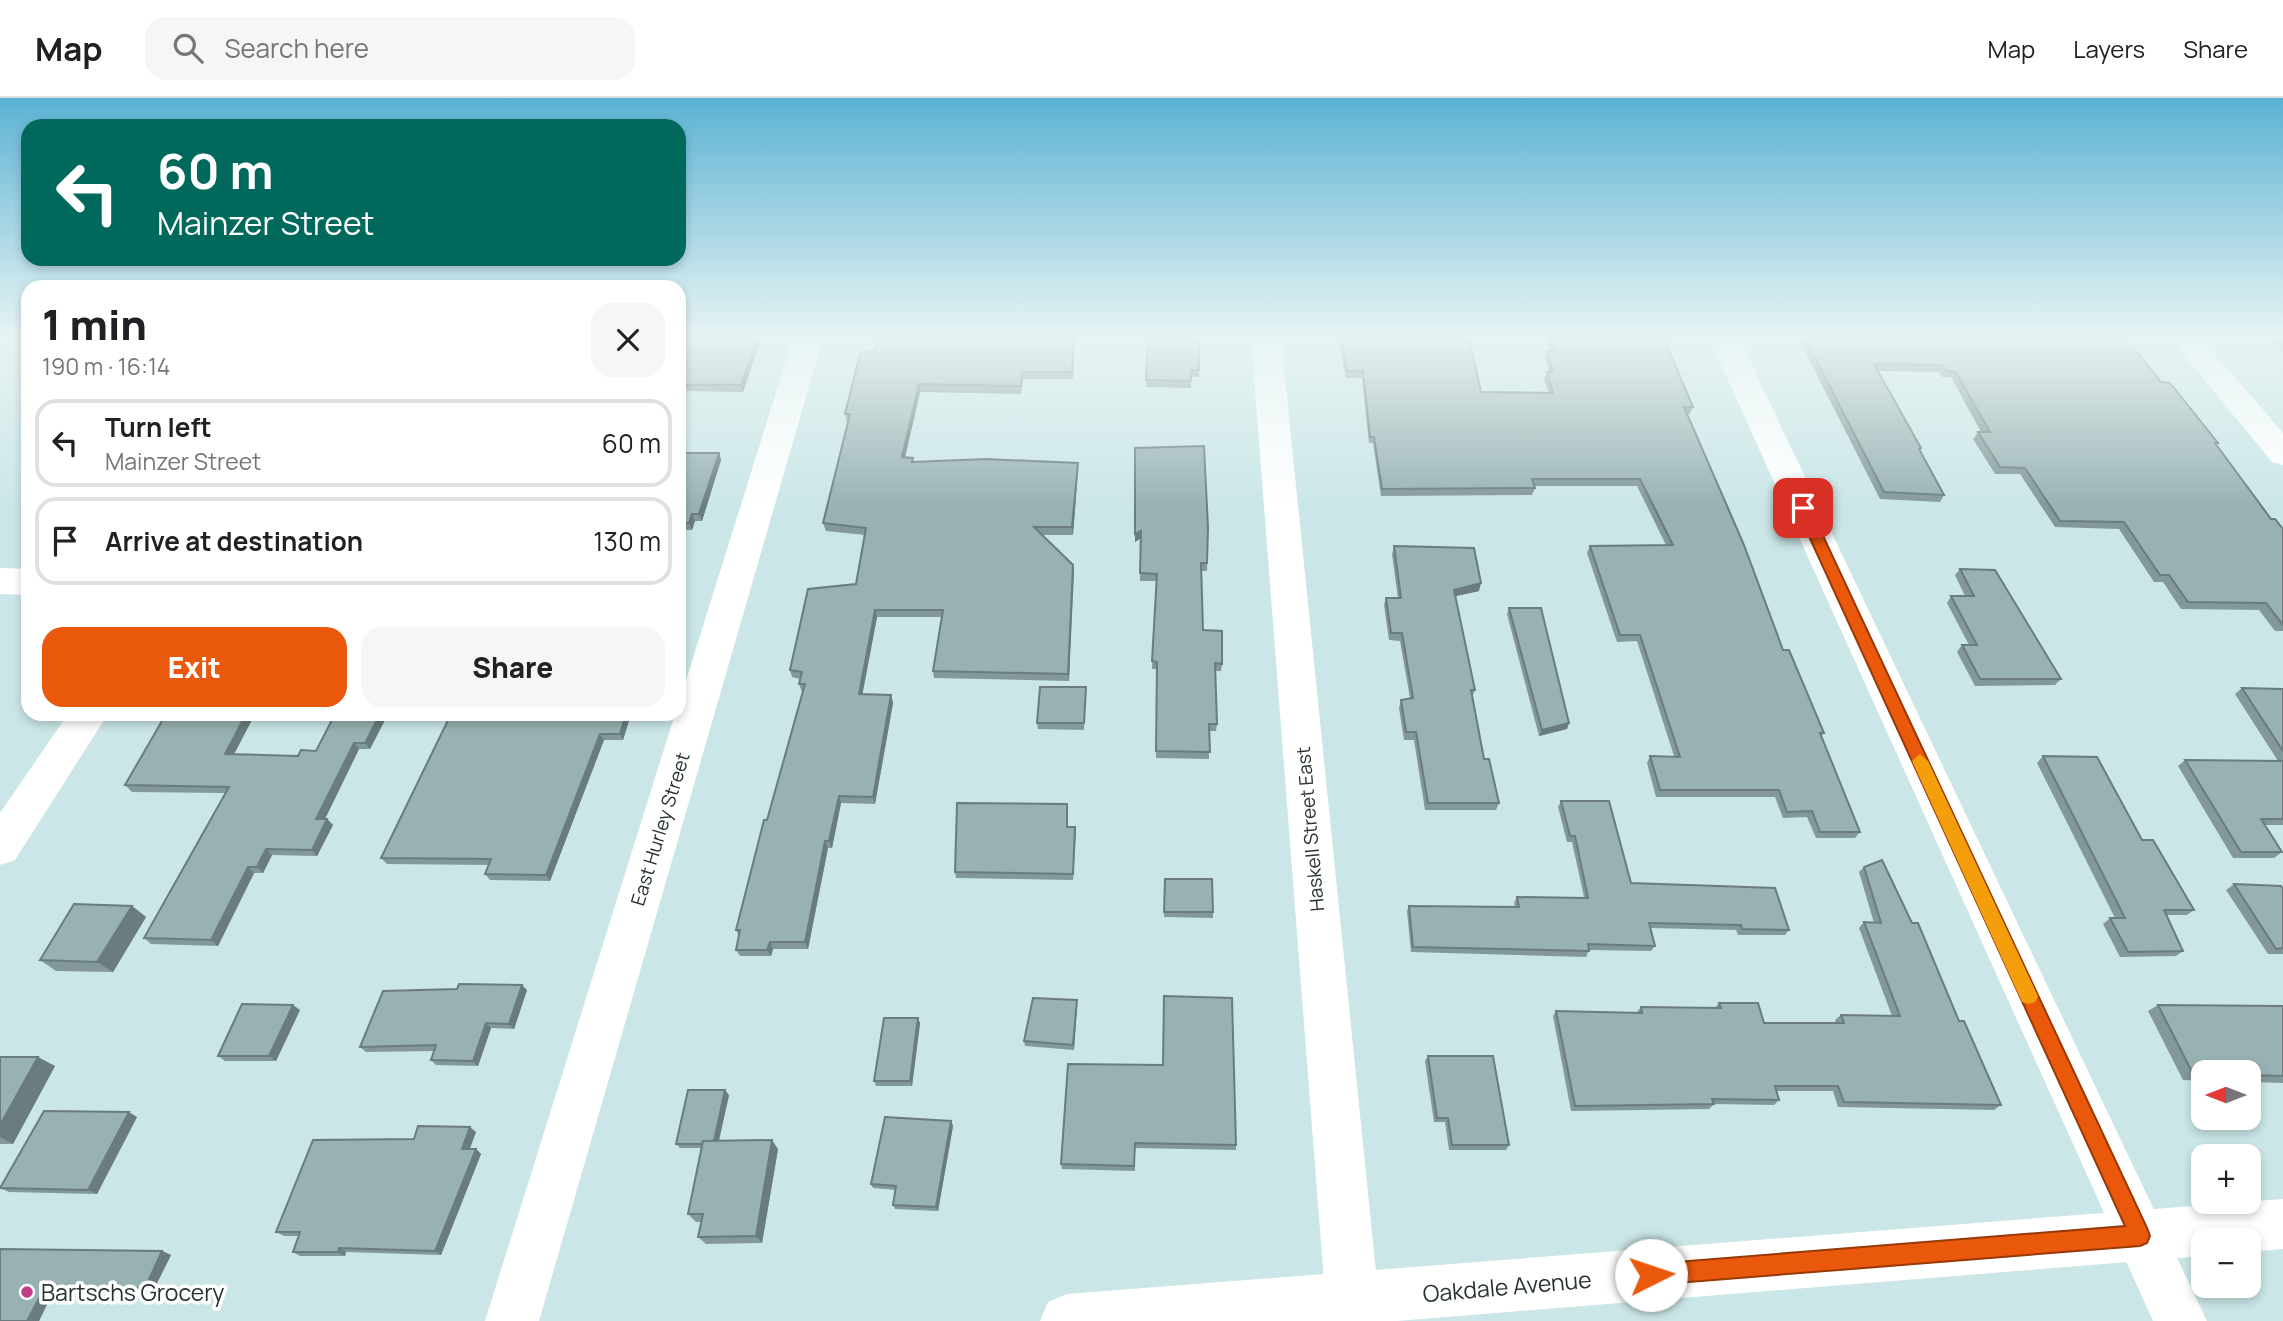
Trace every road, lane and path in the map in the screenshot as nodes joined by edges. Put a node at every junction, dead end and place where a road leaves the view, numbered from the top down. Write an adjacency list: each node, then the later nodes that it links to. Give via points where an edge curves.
1 (791, 395): 13 (street, East Hurley Street)
2 (1271, 395): 12 (street, Haskell Street East)
3 (1750, 395): 11 (street)
4 (2233, 395): 5 (street)
5 (2283, 454)
6 (0, 581): 7 (street)
7 (21, 582)
8 (84, 721): 9 (street)
9 (0, 847)
10 (2283, 1224): 11 (street, Oakdale Avenue)
11 (2140, 1236): 12 (street, Oakdale Avenue); 15 (street)
12 (1353, 1310): 14 (street, Oakdale Avenue)
13 (512, 1321)
14 (1067, 1321)
15 (2179, 1321)

